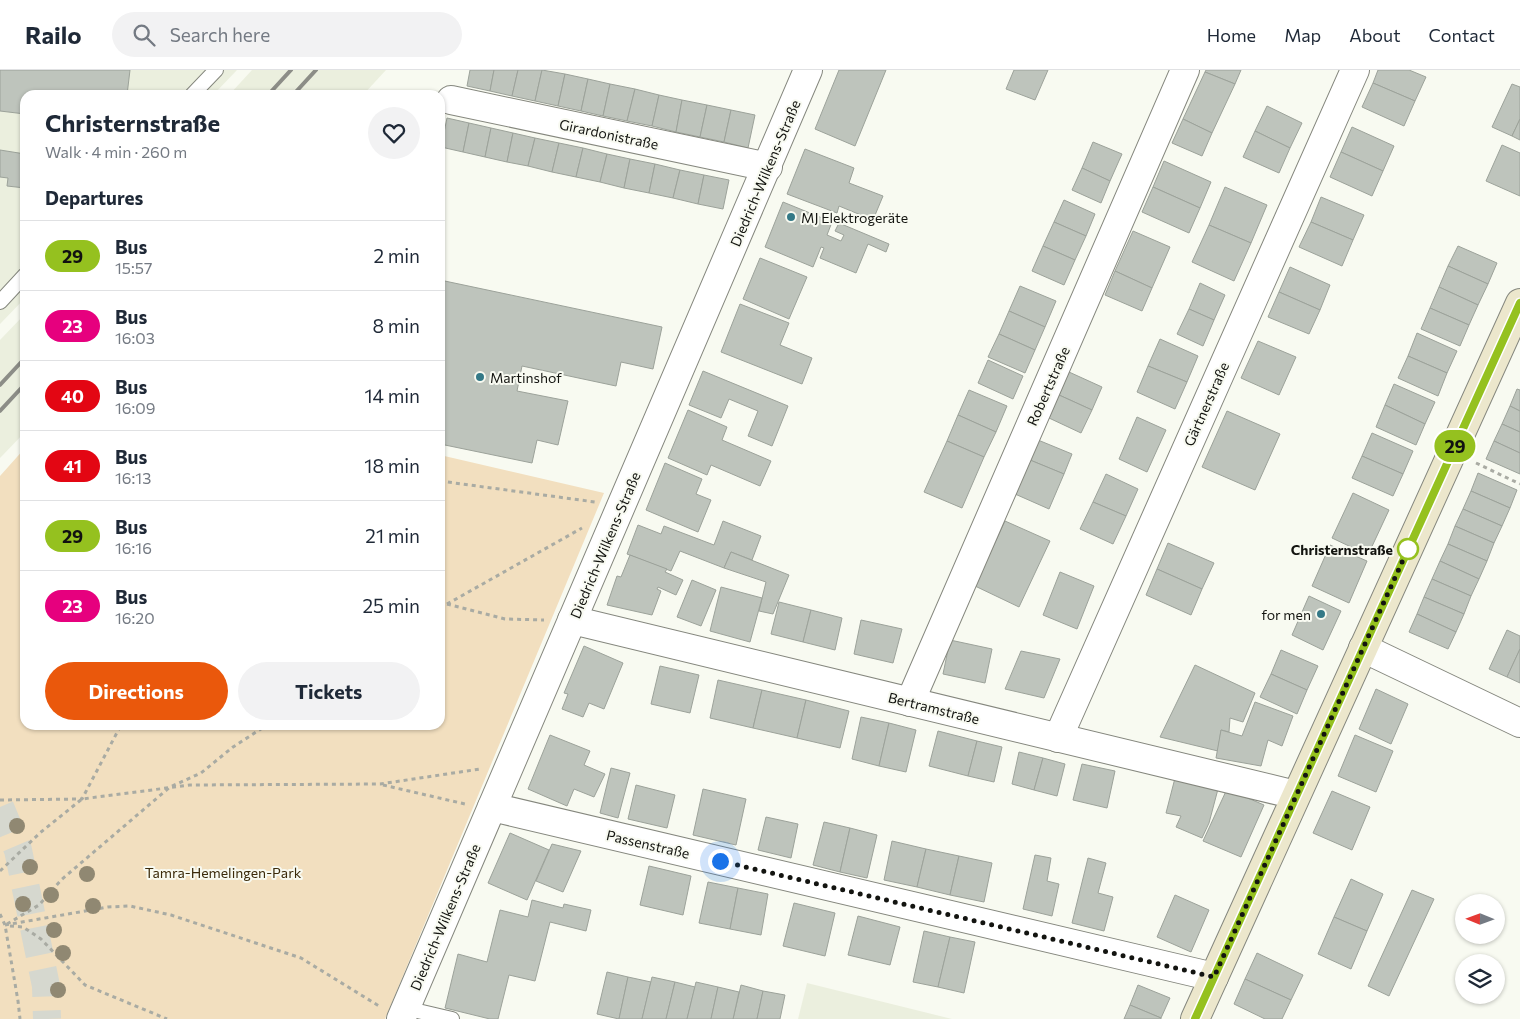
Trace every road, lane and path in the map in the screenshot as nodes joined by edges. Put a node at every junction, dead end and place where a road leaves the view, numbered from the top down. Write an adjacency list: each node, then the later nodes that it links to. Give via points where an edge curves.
1 (216, 70): 5 (lane)
2 (808, 70): 7 (street, Diedrich-Wilkens-Straße)
3 (1185, 70): 18 (street, Robertstraße)
4 (1355, 70): 22 (street, Gärtnerstraße)
5 (197, 90)
6 (451, 100): 7 (street, Girardonistraße)
7 (768, 167): 14 (street, Diedrich-Wilkens-Straße)
8 (20, 280): 9 (lane)
9 (0, 302)
10 (1520, 303): 11 (street)
11 (1452, 452): 13 (path); 17 (street)
12 (445, 482): 14 (path)
13 (1520, 484)
14 (622, 506): 15 (path); 16 (street, Diedrich-Wilkens-Straße)
15 (447, 604): 16 (path, via 505,619)
16 (572, 620): 18 (street, Bertramstraße); 23 (street, Diedrich-Wilkens-Straße)
17 (1363, 648): 19 (street); 26 (street)
18 (910, 702): 22 (street, Bertramstraße)
19 (1520, 723)
20 (118, 730): 27 (path)
21 (260, 730): 25 (path, via 201,773)
22 (1058, 738): 26 (street, Bertramstraße)
23 (510, 765): 24 (path); 29 (street, Diedrich-Wilkens-Straße)
24 (380, 784): 25 (path); 29 (path)
25 (170, 787): 27 (path); 32 (path, via 61,880 39,904)
26 (1296, 795): 33 (street)
27 (82, 799): 28 (path); 30 (path)
28 (0, 800)
29 (492, 807): 33 (street, Passenstraße); 34 (street, Diedrich-Wilkens-Straße)
30 (0, 871)
31 (0, 914): 32 (path)
32 (5, 925): 34 (path, via 130,906 301,958); 35 (path); 36 (path, via 23,927 41,938 85,984)
33 (1214, 977): 38 (street)
34 (403, 1014): 37 (lane)
35 (20, 1019)
36 (167, 1019)
37 (452, 1019)
38 (1195, 1019)

